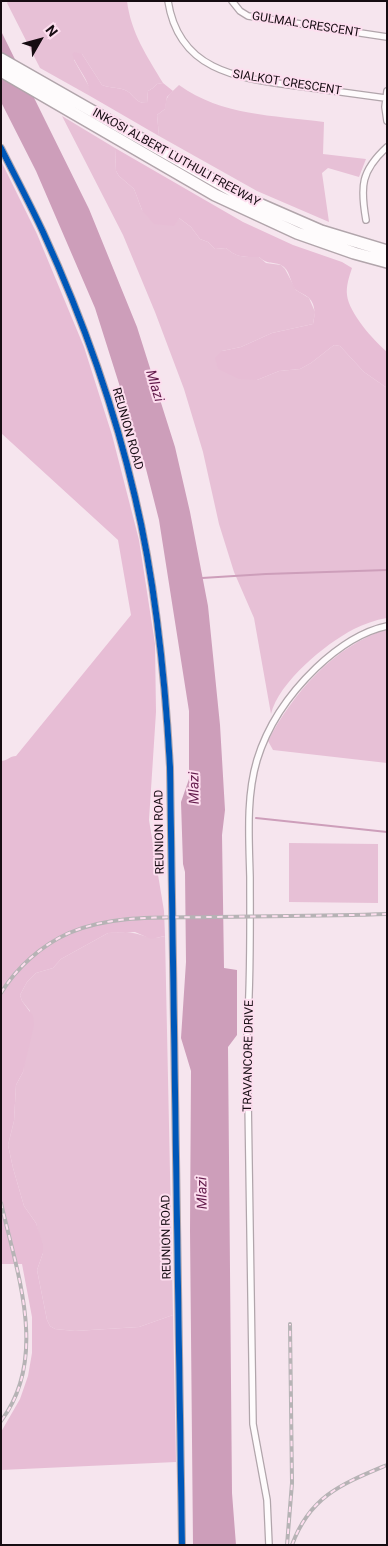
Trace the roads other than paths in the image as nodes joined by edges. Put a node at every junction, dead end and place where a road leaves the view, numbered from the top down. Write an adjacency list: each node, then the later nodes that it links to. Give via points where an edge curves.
1 (168, 1): 7 (street, SIALKOT CRESCENT, via 173,20 188,47 216,68 265,81)
2 (232, 1): 3 (street, GULMAL CRESCENT, via 248,16)
3 (387, 37)
4 (1, 59): 12 (highway, INKOSI ALBERT LUTHULI FREEWAY, via 214,182 260,205 321,230)
5 (1, 71): 13 (highway, INKOSI ALBERT LUTHULI FREEWAY, via 215,195 304,236)
6 (387, 91): 7 (street)
7 (385, 98): 8 (street)
8 (387, 121)
9 (387, 147): 11 (street, via 365,174 362,189)
10 (1, 148): 15 (street, REUNION ROAD, via 43,231 103,384 135,495 162,656 170,767)
11 (366, 220)
12 (387, 251)
13 (387, 263)
14 (387, 626): 16 (street, TRAVANCORE DRIVE, via 363,634 338,649 292,693 278,712 263,743 251,788 247,1040 253,1408 267,1500)
15 (182, 1545)
16 (269, 1545)

